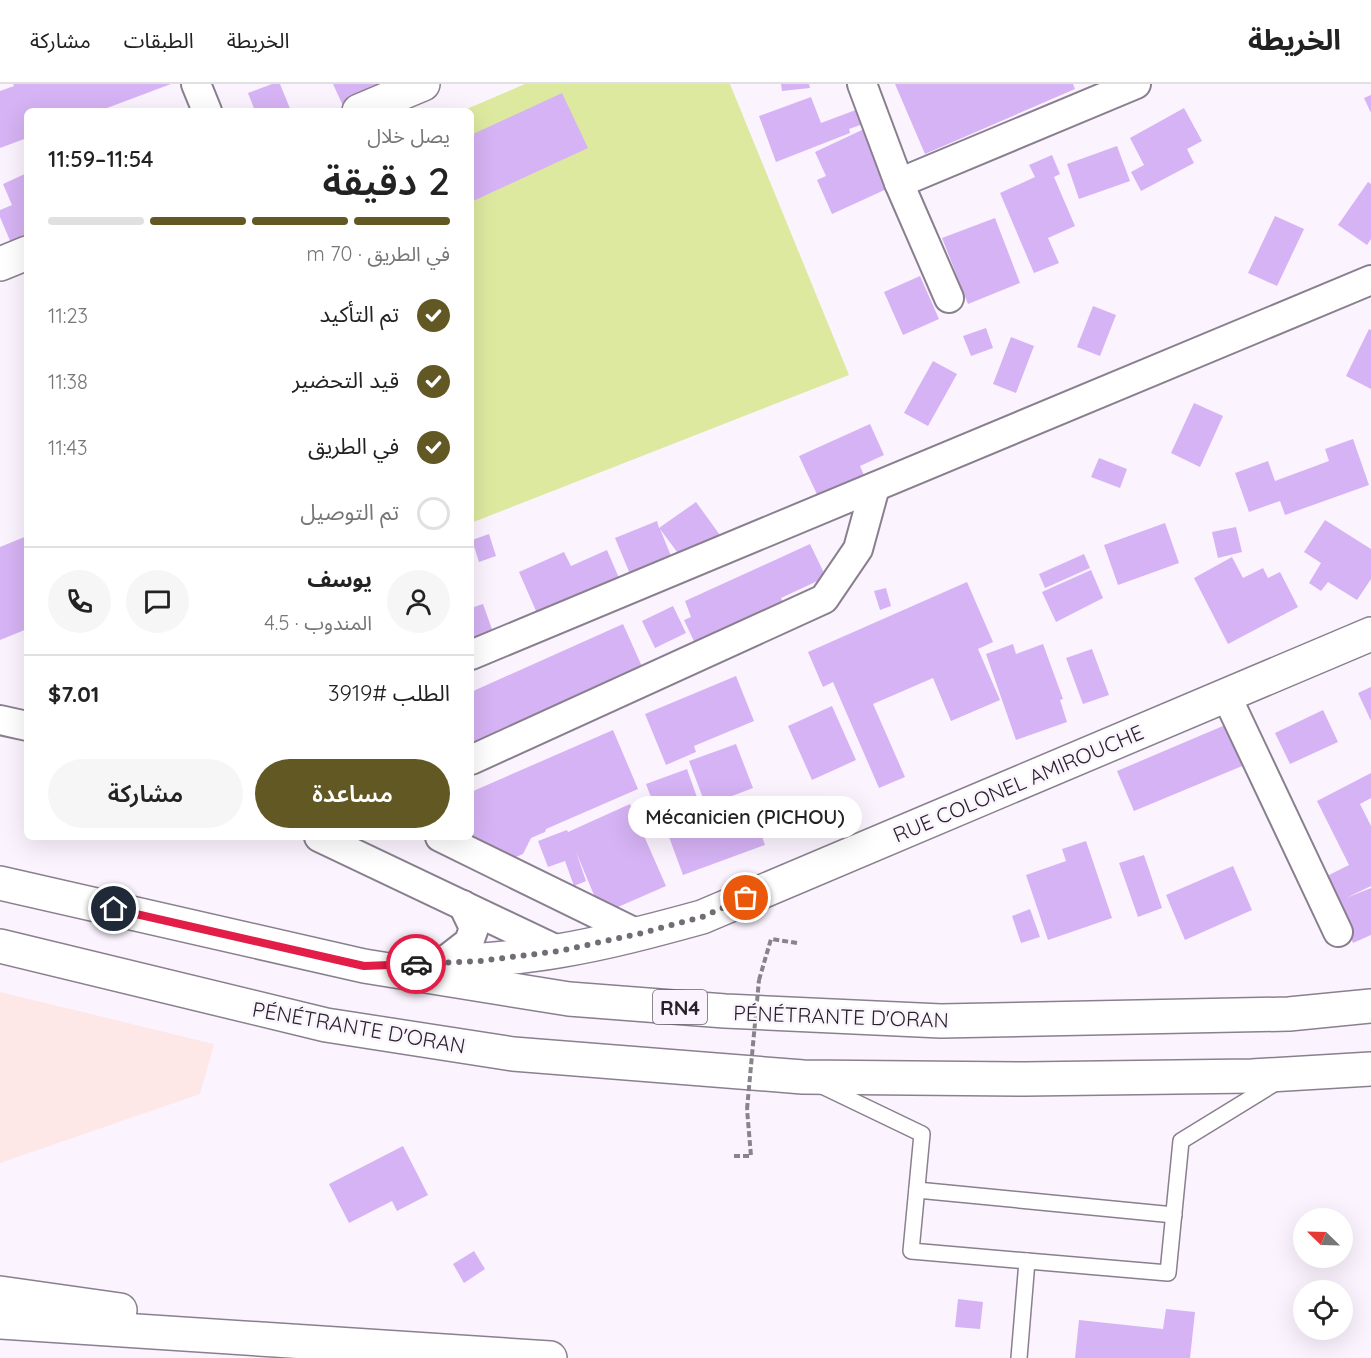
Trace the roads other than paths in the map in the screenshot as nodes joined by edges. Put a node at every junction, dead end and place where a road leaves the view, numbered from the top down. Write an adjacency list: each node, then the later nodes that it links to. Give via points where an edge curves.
1 (196, 84): 5 (street)
2 (423, 84): 6 (main road)
3 (862, 84): 7 (street)
4 (1136, 84): 7 (street)
5 (206, 108)
6 (366, 108)
7 (899, 183): 11 (street)
8 (24, 254): 9 (main road)
9 (0, 264)
10 (1371, 280): 12 (street)
11 (949, 298)
12 (875, 487): 14 (street); 18 (street, via 858,549 824,599)
13 (1371, 634): 15 (main road, RUE COLONEL AMIROUCHE)
14 (474, 654)
15 (1226, 695): 23 (street); 24 (main road, RUE COLONEL AMIROUCHE, via 702,917)
16 (0, 720): 17 (street)
17 (24, 725)
18 (474, 759)
19 (325, 840): 22 (street)
20 (446, 840): 24 (street)
21 (0, 883): 28 (main road, PÉNÉTRANTE D'ORAN / RN4)
22 (463, 906): 26 (street); 27 (street, via 474,928 469,942)
23 (1338, 932)
24 (638, 934): 26 (main road, RUE COLONEL AMIROUCHE)
25 (0, 946): 32 (main road, PÉNÉTRANTE D'ORAN, via 326,1025 513,1054)
26 (559, 951): 27 (main road, RUE COLONEL AMIROUCHE)
27 (442, 963): 28 (main road, RUE COLONEL AMIROUCHE)
28 (364, 966): 29 (main road, PÉNÉTRANTE D'ORAN / RN4, via 568,999 940,1021 1289,1014)
29 (1371, 1006)
30 (1371, 1069): 31 (main road, PÉNÉTRANTE D'ORAN)
31 (1290, 1074): 32 (main road, PÉNÉTRANTE D'ORAN, via 1025,1079); 34 (lane, via 1181,1141)
32 (803, 1077): 33 (lane, via 922,1134)
33 (917, 1190): 34 (lane); 35 (lane, via 911,1251)
34 (1174, 1215): 35 (lane, via 1168,1273)
35 (1027, 1260): 40 (lane)
36 (0, 1293): 38 (main road)
37 (0, 1322): 38 (main road)
38 (372, 1347): 39 (main road)
39 (550, 1358)
40 (1018, 1358)

